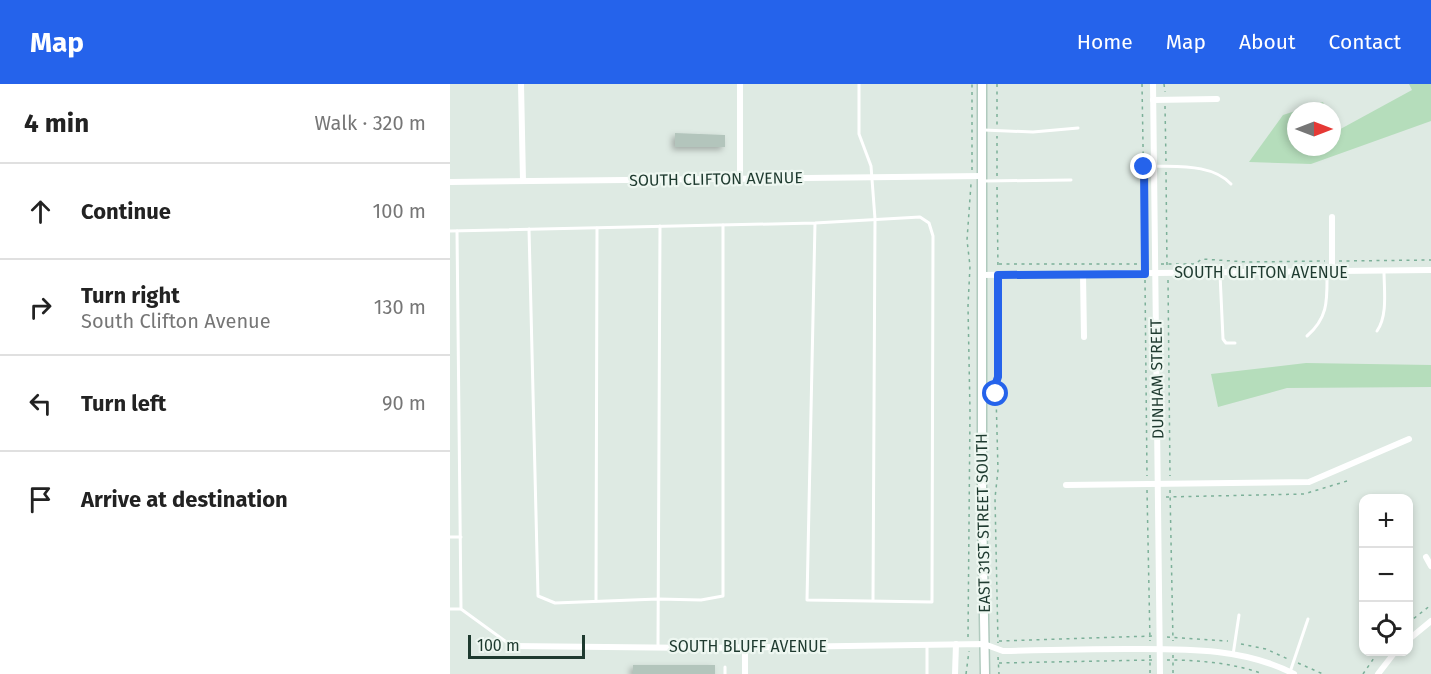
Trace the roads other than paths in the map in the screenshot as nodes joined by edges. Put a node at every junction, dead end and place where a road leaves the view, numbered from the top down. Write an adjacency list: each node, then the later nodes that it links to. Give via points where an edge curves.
1 (521, 84): 15 (street)
2 (740, 84): 13 (street)
3 (859, 84): 11 (lane, via 859,134)
4 (982, 84): 9 (street, EAST 31ST STREET SOUTH)
5 (1153, 84): 7 (street, DUNHAM STREET)
6 (1217, 99): 7 (street)
7 (1154, 100): 10 (street, DUNHAM STREET)
8 (1078, 128): 9 (lane, via 1033,132)
9 (982, 130): 12 (street, EAST 31ST STREET SOUTH)
10 (1154, 166): 17 (lane, via 1212,171); 31 (street, DUNHAM STREET)
11 (872, 177): 12 (street, SOUTH CLIFTON AVENUE); 13 (street, SOUTH CLIFTON AVENUE); 19 (lane)
12 (982, 178): 14 (lane); 33 (street, EAST 31ST STREET SOUTH)
13 (740, 179): 15 (street, SOUTH CLIFTON AVENUE)
14 (1071, 180)
15 (523, 181): 16 (street, SOUTH CLIFTON AVENUE)
16 (450, 182)
17 (1231, 184)
18 (1332, 217): 29 (street)
19 (875, 219): 20 (lane); 46 (lane); 46 (lane, via 920,217 929,223 933,236 932,602)
20 (815, 223): 21 (lane); 46 (lane, via 807,600)
21 (723, 225): 22 (lane); 45 (lane, via 723,596)
22 (660, 226): 23 (lane); 45 (lane)
23 (597, 228): 24 (lane); 47 (lane)
24 (529, 229): 26 (lane); 47 (lane, via 538,596 555,603)
25 (450, 231): 26 (lane)
26 (457, 231): 42 (lane)
27 (1431, 270): 30 (street, SOUTH CLIFTON AVENUE)
28 (1220, 272): 29 (street, SOUTH CLIFTON AVENUE); 31 (street, SOUTH CLIFTON AVENUE); 37 (lane, via 1223,339)
29 (1329, 272): 30 (street, SOUTH CLIFTON AVENUE); 35 (lane, via 1325,311 1320,323)
30 (1384, 272): 34 (lane, via 1384,316)
31 (1156, 273): 32 (street, SOUTH CLIFTON AVENUE); 39 (street, DUNHAM STREET)
32 (1083, 274): 33 (street, SOUTH CLIFTON AVENUE); 36 (street)
33 (982, 275): 55 (street, EAST 31ST STREET SOUTH)
34 (1377, 331)
35 (1306, 336)
36 (1084, 337)
37 (1235, 344)
38 (1409, 439): 39 (street, via 1309,482)
39 (1158, 484): 40 (street); 60 (street, DUNHAM STREET)
40 (1066, 485)
41 (450, 537): 42 (lane)
42 (461, 537): 49 (lane)
43 (1426, 556): 44 (street)
44 (1431, 566)
45 (658, 599): 47 (lane); 58 (lane)
46 (873, 600)
47 (596, 601)
48 (450, 609): 49 (lane)
49 (461, 609): 57 (lane)
50 (1239, 615): 61 (lane)
51 (1308, 619): 64 (lane)
52 (1431, 621): 53 (street)
53 (1413, 636)
54 (956, 644): 55 (street, SOUTH BLUFF AVENUE); 56 (street, SOUTH BLUFF AVENUE); 68 (street)
55 (984, 644): 60 (street, via 1003,651); 69 (street, EAST 31ST STREET SOUTH)
56 (927, 645): 59 (street, SOUTH BLUFF AVENUE); 67 (lane)
57 (512, 646): 58 (street, SOUTH BLUFF AVENUE)
58 (658, 647): 59 (street, SOUTH BLUFF AVENUE)
59 (745, 647): 66 (street)
60 (1160, 649): 61 (street); 70 (street, DUNHAM STREET)
61 (1233, 655): 64 (street)
62 (1391, 656): 71 (street)
63 (725, 667): 65 (lane)
64 (1292, 673)
65 (725, 674)
66 (745, 674)
67 (927, 674)
68 (955, 674)
69 (984, 674)
70 (1160, 674)
71 (1378, 674)

